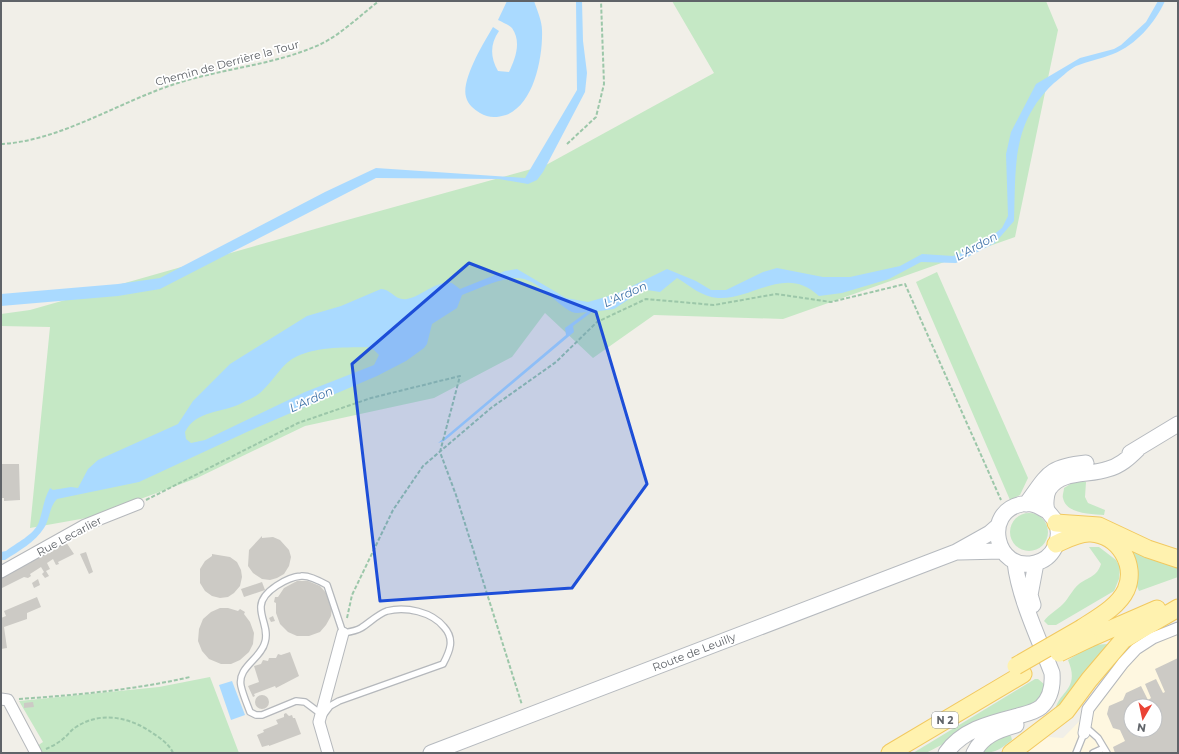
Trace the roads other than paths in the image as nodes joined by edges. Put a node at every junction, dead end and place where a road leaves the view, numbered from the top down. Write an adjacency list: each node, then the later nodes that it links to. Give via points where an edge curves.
1 (1178, 424): 2 (main road)
2 (1138, 449): 4 (main road, via 1110,462 1065,466 1050,472); 5 (main road, via 1125,461 1109,469 1071,475 1056,481 1048,490 1046,504)
3 (138, 504): 13 (street, Rue Lecarlier, via 85,525)
4 (1026, 504): 5 (main road, via 1034,504); 6 (main road, via 1006,512)
5 (1052, 517): 7 (main road, via 1058,530); 10 (main road, via 1099,526 1148,549)
6 (998, 526): 8 (main road, via 997,535); 9 (main road)
7 (1056, 544): 12 (main road, via 1047,558); 18 (main road, via 1074,536 1091,533 1102,536 1123,552 1128,566 1126,590)
8 (1002, 551): 9 (main road); 11 (main road)
9 (956, 552): 25 (main road, Route de Leuilly)
10 (1178, 559)
11 (1015, 562): 12 (main road); 27 (main road, via 1016,574 1052,674 1050,696 1040,708 993,722 961,736)
12 (1036, 563): 28 (main road, via 1030,594 1059,673 1061,685 1057,700 1048,712 1037,718 986,737)
13 (1, 572)
14 (1178, 602): 18 (main road, via 1125,622)
15 (1178, 608): 29 (main road, via 1123,640 1066,711)
16 (1178, 628): 21 (street, via 1153,638 1136,649 1123,663 1088,709)
17 (343, 633): 20 (street); 20 (lane, via 359,629 387,612 405,610 422,612 440,622 448,632 451,642 443,664 339,701 330,706); 20 (lane, via 327,585 320,581 302,576 289,579 268,593 262,602 265,641 262,650 245,668 241,678 250,712 262,715 296,701 305,702)
18 (1085, 633): 26 (main road, N 2, bridge, via 1019,670 1000,688)
19 (4, 699): 22 (street)
20 (320, 718): 24 (street)
21 (1084, 733): 23 (lane, via 1089,730 1092,732); 30 (lane)
22 (34, 748)
23 (1106, 750): 31 (lane)
24 (328, 753)
25 (431, 753)
26 (890, 753)
27 (946, 753)
28 (974, 753)
29 (1011, 753)
30 (1076, 753)
31 (1093, 753)

